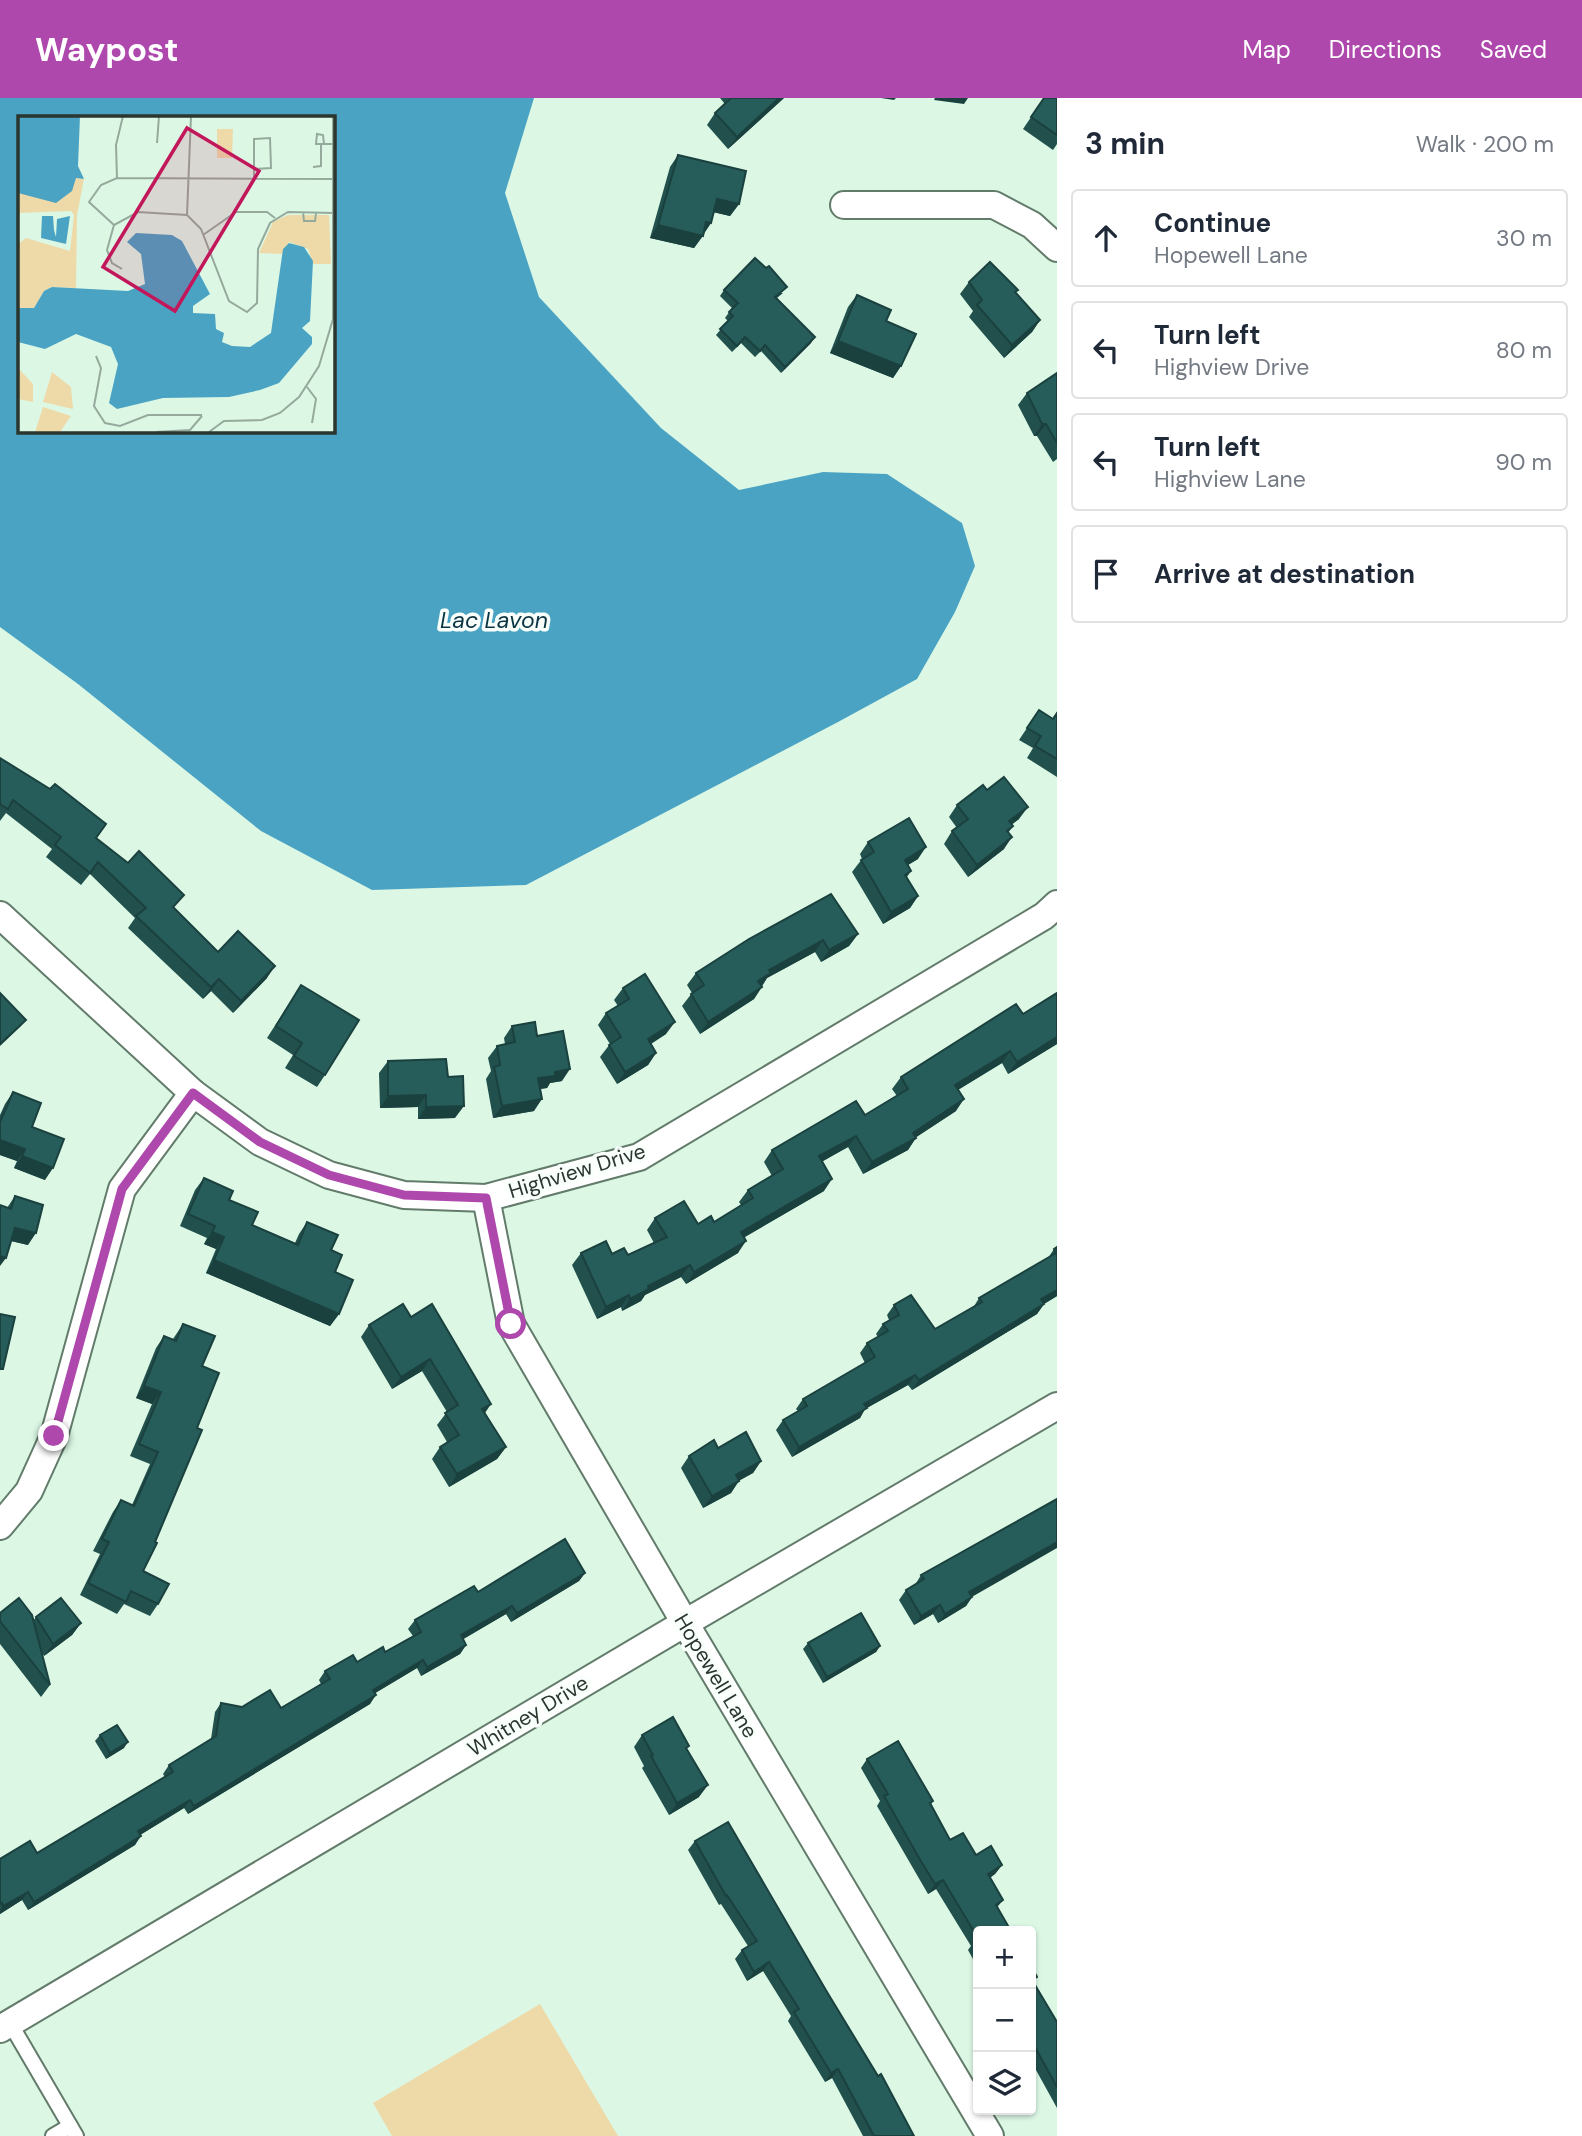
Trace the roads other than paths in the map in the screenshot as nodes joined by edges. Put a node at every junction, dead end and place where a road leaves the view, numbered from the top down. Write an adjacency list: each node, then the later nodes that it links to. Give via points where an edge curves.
1 (844, 205): 2 (street, via 994,205 1032,225)
2 (1057, 248)
3 (1057, 904): 6 (street, Highview Drive, via 1044,916 639,1157)
4 (0, 915): 5 (street, Highview Drive)
5 (193, 1093): 6 (street, Highview Drive, via 260,1142 329,1175 404,1195); 8 (street, via 122,1189 54,1436 29,1491)
6 (486, 1198): 9 (street, Hopewell Lane, via 511,1324)
7 (1057, 1406): 9 (street, Whitney Drive)
8 (0, 1526)
9 (685, 1623): 10 (street, Whitney Drive); 13 (street, Hopewell Lane)
10 (5, 2026): 11 (lane)
11 (73, 2131): 12 (lane)
12 (53, 2136)
13 (990, 2136)

